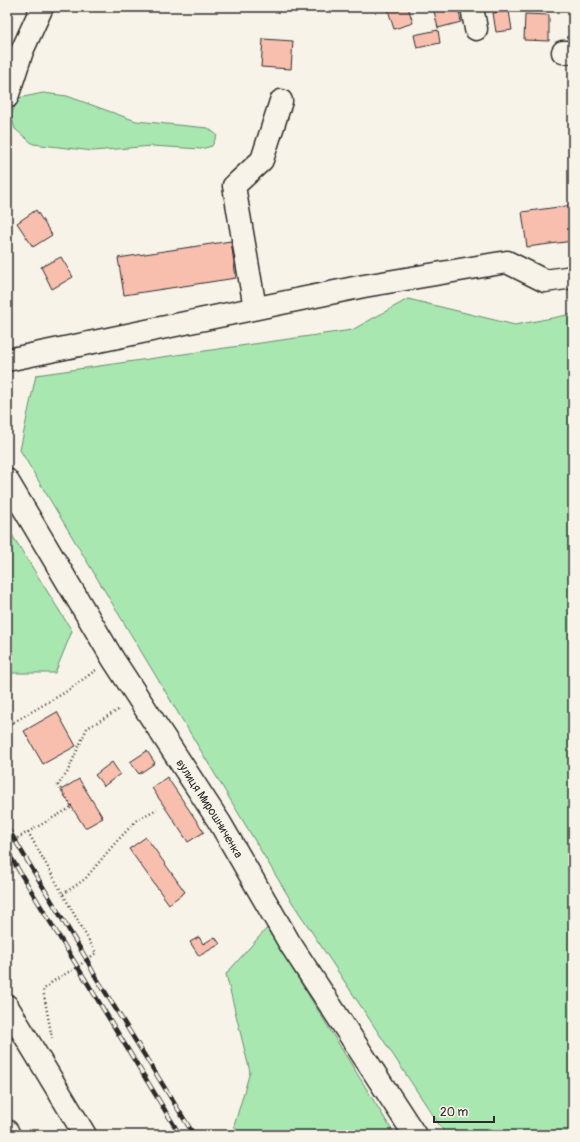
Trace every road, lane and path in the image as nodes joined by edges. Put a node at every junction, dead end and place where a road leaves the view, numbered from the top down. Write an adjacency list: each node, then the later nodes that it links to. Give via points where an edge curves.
1 (42, 7): 4 (street, via 22,51)
2 (472, 7): 3 (street)
3 (476, 29)
4 (7, 97)
5 (281, 101): 7 (street, via 262,160 234,186)
6 (573, 277): 7 (street, via 545,281 507,262 364,286)
7 (255, 308): 8 (street)
8 (7, 360)
9 (7, 480): 10 (street, вулиця Мирошниченка)
10 (113, 658): 11 (street, вулиця Мирошниченка); 12 (path, via 64,693)
11 (138, 699): 14 (path, via 87,728 67,773 58,785 72,807); 22 (street, вулиця Мирошниченка, via 220,823 289,942)
12 (7, 726)
13 (157, 809): 16 (path, via 137,820 85,879)
14 (28, 832): 15 (path); 16 (path)
15 (7, 844)
16 (63, 894): 18 (path, via 96,953 43,990)
17 (7, 1006): 21 (street)
18 (55, 1044)
19 (7, 1131): 20 (street)
20 (9, 1135)
21 (85, 1135)
22 (415, 1135)

